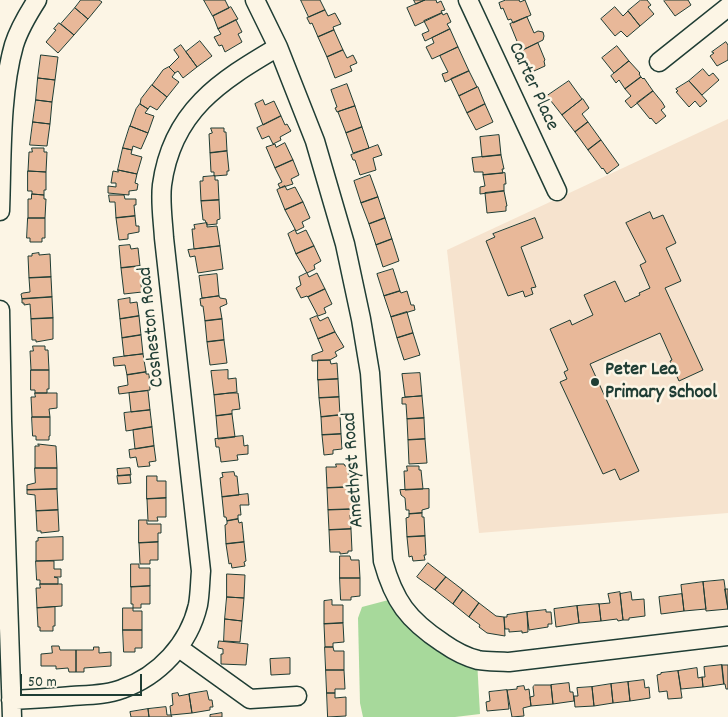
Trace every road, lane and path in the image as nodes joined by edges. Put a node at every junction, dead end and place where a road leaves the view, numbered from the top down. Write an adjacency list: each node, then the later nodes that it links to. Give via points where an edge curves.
1 (37, 0): 8 (street, via 14,45 7,80)
2 (255, 0): 5 (street, Amethyst Road)
3 (468, 0): 7 (street, Carter Place)
4 (728, 8): 6 (street)
5 (278, 47): 10 (street, Amethyst Road, via 315,141 345,244 370,373 383,561 396,598 410,618 452,649 478,660 509,662); 11 (street, Cosheston Road, via 234,73 193,110 170,153 162,185 164,238 201,571 198,605)
6 (659, 62)
7 (557, 191)
8 (0, 210)
9 (0, 310): 13 (street)
10 (728, 636)
11 (179, 648): 12 (street, via 250,699); 13 (street, Cosheston Road, via 152,673 121,690)
12 (297, 696)
13 (12, 709)

